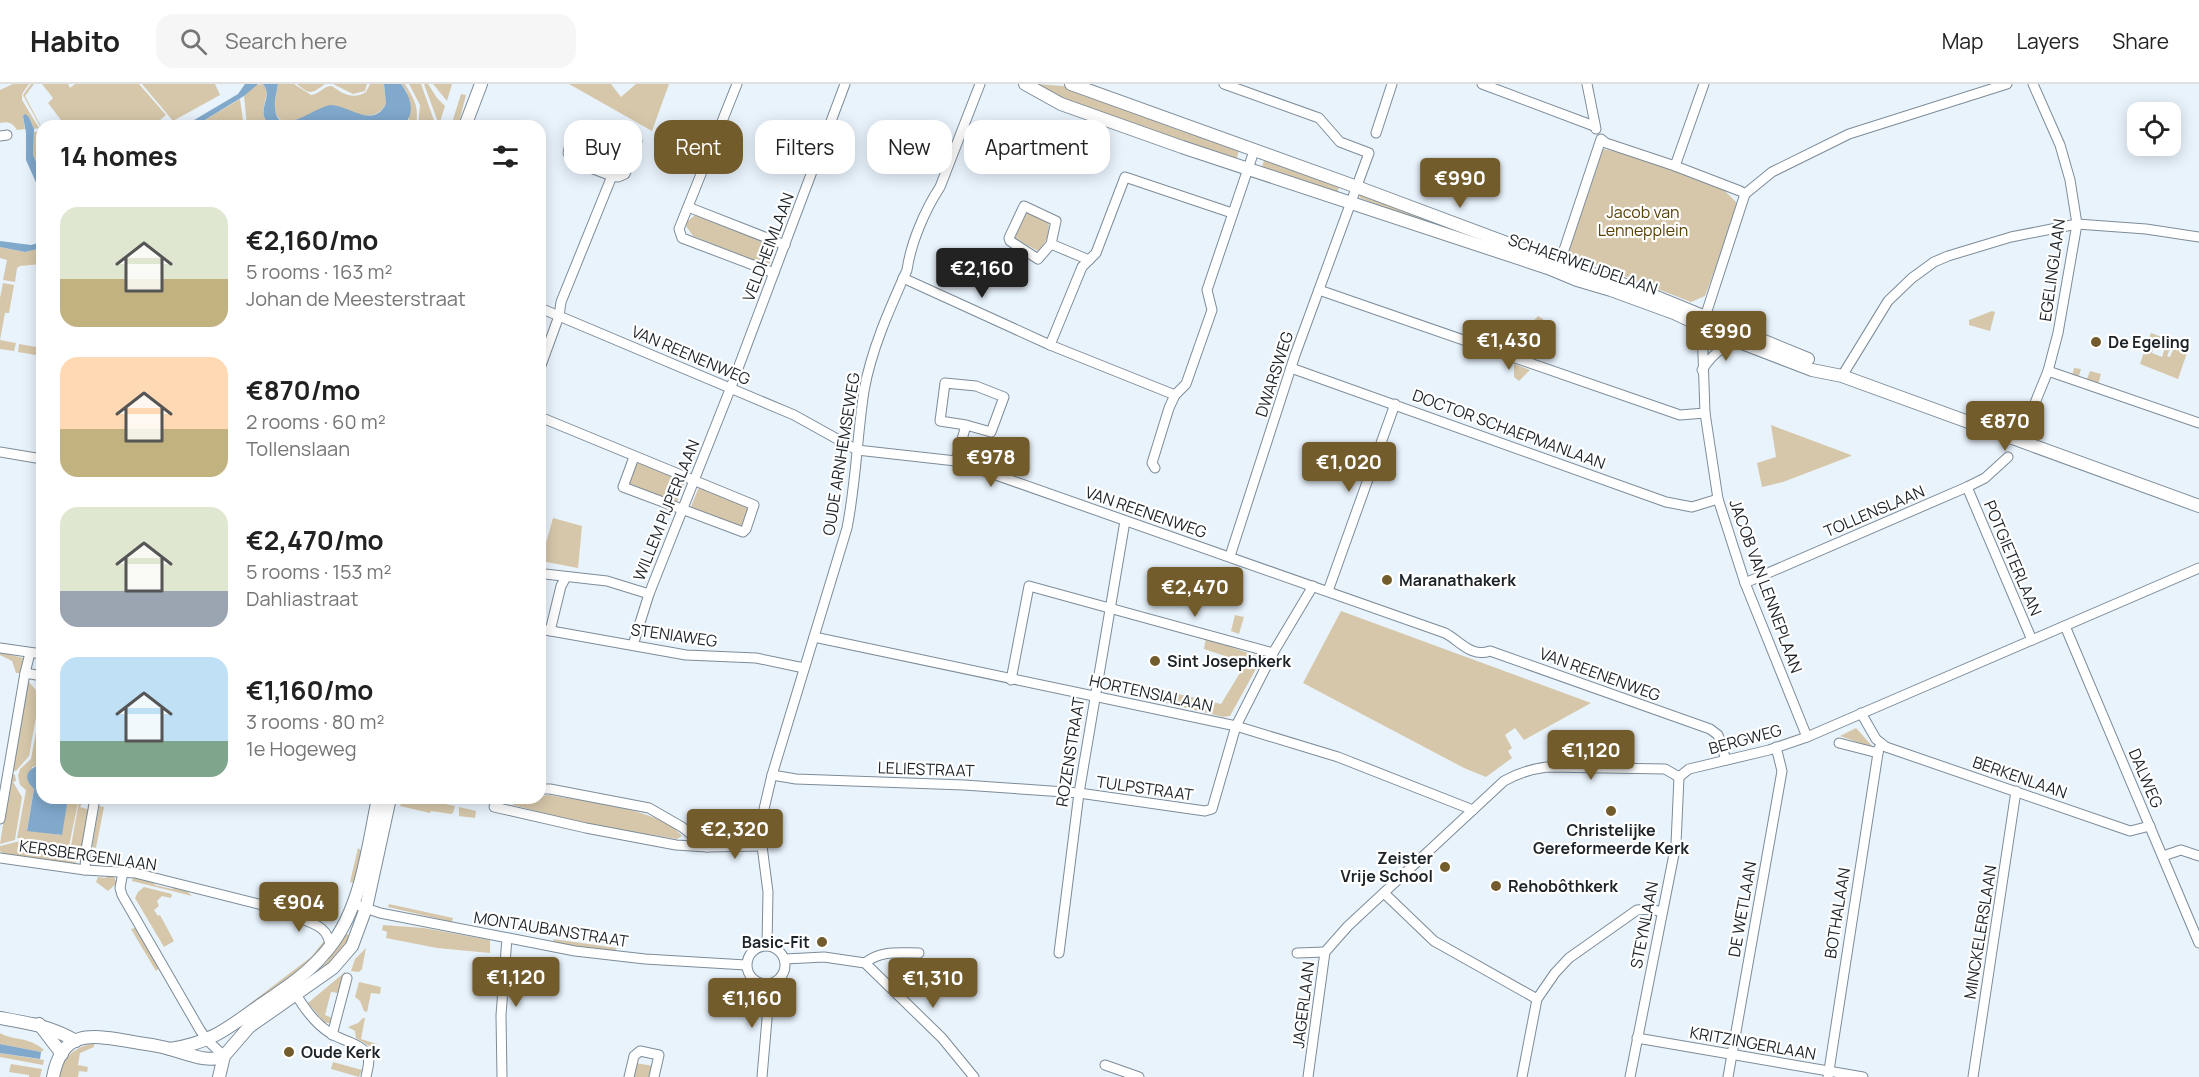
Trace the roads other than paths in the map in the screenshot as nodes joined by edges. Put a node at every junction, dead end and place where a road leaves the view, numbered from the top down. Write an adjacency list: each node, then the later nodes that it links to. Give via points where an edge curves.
1 (481, 84): 14 (street)
2 (737, 84): 27 (street)
3 (845, 84): 32 (street, VELDHEIMLAAN)
4 (980, 84): 36 (street, OUDE ARNHEMSEWEG)
5 (1025, 84): 20 (street, SCHAERWEIJDELAAN, via 1061,104)
6 (1071, 84): 18 (street, SCHAERWEIJDELAAN)
7 (1224, 84): 24 (street, via 1319,118 1340,142 1369,153)
8 (1392, 84): 16 (street)
9 (1482, 84): 15 (street)
10 (1587, 84): 15 (street)
11 (1704, 84): 19 (street)
12 (2007, 84): 25 (street, via 1849,135 1772,172)
13 (2033, 84): 29 (street, EGELINGLAAN, via 2060,145)
14 (467, 120)
15 (1594, 126): 17 (street)
16 (1376, 133)
17 (1601, 139): 19 (street); 33 (street)
18 (1254, 151): 20 (street); 24 (street, SCHAERWEIJDELAAN)
19 (1675, 166): 25 (street)
20 (1248, 169): 26 (street, SCHAERWEIJDELAAN); 28 (street)
21 (607, 174): 23 (street)
22 (625, 174): 23 (street)
23 (612, 176): 39 (street, via 561,302)
24 (1357, 187): 26 (street); 40 (street, SCHAERWEIJDELAAN, via 1637,289)
25 (1745, 194): 40 (street)
26 (1349, 203): 37 (street, DWARSWEG); 40 (street, SCHAERWEIJDELAAN)
27 (688, 207): 32 (street); 35 (street, via 679,229 682,238)
28 (1232, 213): 34 (street, via 1125,177 1096,253); 49 (street, via 1207,290 1212,310 1186,384)
29 (2077, 224): 30 (street); 46 (street, EGELINGLAAN); 47 (street, via 1980,245 1934,262 1887,301)
30 (2199, 237)
31 (1051, 244): 31 (street, via 1056,220 1024,206 1010,241 1038,259); 34 (street)
32 (784, 245): 35 (street, VELDHEIMLAAN)
33 (1563, 253)
34 (1089, 260): 42 (street, via 1082,267)
35 (774, 273): 48 (street, VELDHEIMLAAN)
36 (903, 278): 42 (street); 56 (street, OUDE ARNHEMSEWEG, via 870,367)
37 (1319, 290): 44 (street, DWARSWEG); 51 (street, via 1680,415)
38 (546, 311): 39 (street, VAN REENENWEG)
39 (559, 316): 43 (street); 48 (street, VAN REENENWEG)
40 (1704, 322): 41 (street, SCHAERWEIJDELAAN); 45 (street, JACOB VAN LENNEPLAAN); 47 (street, SCHAERWEIJDELAAN, via 1812,361)
41 (1738, 341): 45 (street, via 1723,347); 47 (street, SCHAERWEIJDELAAN, via 1812,370)
42 (1050, 345): 49 (street)
43 (546, 352)
44 (1291, 368): 50 (street, DOCTOR SCHAEPMANLAAN); 69 (street, DWARSWEG)
45 (1702, 370): 51 (street, JACOB VAN LENNEPLAAN)
46 (2048, 370): 53 (street); 55 (street, EGELINGLAAN)
47 (1837, 375): 66 (street, SCHAERWEIJDELAAN)
48 (731, 387): 56 (street, VAN REENENWEG, via 794,415); 63 (street, WILLEM PIJPERLAAN)
49 (1175, 395): 62 (street, via 1152,463)
50 (1395, 404): 65 (street, DOCTOR SCHAEPMANLAAN, via 1666,502 1692,507); 75 (street)
51 (1705, 413): 65 (street, JACOB VAN LENNEPLAAN)
52 (546, 420): 58 (street)
53 (2199, 423)
54 (966, 425): 54 (street, via 991,432 1004,397 976,386 945,383 940,421); 61 (street)
55 (2026, 425)
56 (857, 450): 61 (street, VAN REENENWEG); 81 (street, OUDE ARNHEMSEWEG, via 847,528)
57 (0, 452): 59 (street)
58 (634, 457): 63 (street); 67 (street, via 623,487)
59 (36, 458)
60 (2008, 458): 64 (street, TOLLENSLAAN, via 1985,478)
61 (956, 461): 68 (street, VAN REENENWEG)
62 (1155, 468)
63 (694, 480): 67 (street, WILLEM PIJPERLAAN); 67 (street, via 754,505 746,529 742,532)
64 (1967, 487): 73 (street, TOLLENSLAAN); 82 (street, POTGIETERLAAN)
65 (1718, 499): 73 (street, JACOB VAN LENNEPLAAN)
66 (2199, 506)
67 (681, 510): 76 (street, WILLEM PIJPERLAAN)
68 (1125, 521): 69 (street, VAN REENENWEG); 77 (street, ROZENSTRAAT)
69 (1230, 556): 74 (street, VAN REENENWEG)
70 (2199, 568): 78 (street, BERGWEG)
71 (546, 574): 72 (street)
72 (566, 577): 76 (street, via 606,581); 79 (street)
73 (1745, 583): 95 (street, JACOB VAN LENNEPLAAN)
74 (1312, 586): 75 (street, VAN REENENWEG); 86 (street, TULPSTRAAT)
75 (1328, 591): 99 (street, VAN REENENWEG, via 1445,633 1458,644 1483,653 1490,651 1710,729 1718,735)
76 (649, 594): 83 (street, WILLEM PIJPERLAAN)
77 (1111, 609): 86 (street); 91 (street, via 1029,586); 92 (street, ROZENSTRAAT)
78 (2065, 626): 82 (street, BERGWEG); 111 (street, DALWEG)
79 (546, 627)
80 (546, 630): 83 (street, STENIAWEG)
81 (814, 637): 88 (street, OUDE ARNHEMSEWEG); 91 (street, HORTENSIALAAN)
82 (2032, 640): 93 (street, BERGWEG)
83 (633, 645): 88 (street, STENIAWEG, via 686,655 756,658)
84 (0, 648): 85 (street)
85 (30, 653): 87 (street); 89 (street)
86 (1273, 653): 94 (street, TULPSTRAAT)
87 (36, 654)
88 (804, 668): 100 (street, OUDE ARNHEMSEWEG)
89 (25, 673): 90 (street); 110 (street)
90 (36, 675)
91 (1011, 680): 92 (street, HORTENSIALAAN)
92 (1094, 696): 94 (street, HORTENSIALAAN); 104 (street, ROZENSTRAAT)
93 (1861, 713): 95 (street, BERGWEG); 98 (street)
94 (1236, 726): 104 (street, TULPSTRAAT, via 1212,809); 109 (street, HORTENSIALAAN, via 1338,757)
95 (1808, 737): 97 (street, BERGWEG)
96 (1839, 743): 98 (street, BERKENLAAN)
97 (1776, 747): 99 (street, BERGWEG); 144 (street, DE WETLAAN, via 1782,771)
98 (1879, 749): 103 (street, BERKENLAAN); 148 (street, BOTHALAAN)
99 (1726, 760): 101 (street, BERGWEG, via 1689,769)
100 (772, 775): 104 (street, LELIESTRAAT); 112 (street, OUDE ARNHEMSEWEG, via 764,809)
101 (1679, 777): 109 (street, via 1665,769 1532,769 1504,781); 121 (street, STEYNLAAN, via 1676,844)
102 (546, 789): 113 (street, via 648,808 682,826)
103 (2016, 791): 111 (street, BERKENLAAN, via 2130,831); 163 (street, MINCKELERSLAAN)
104 (1079, 794): 128 (street, ROZENSTRAAT)
105 (94, 804): 117 (street)
106 (377, 804): 120 (street)
107 (389, 804): 120 (street, via 368,893)
108 (497, 804): 113 (street, via 494,807 631,836)
109 (1473, 810): 119 (street)
110 (0, 819)
111 (2150, 826): 114 (street, DALWEG)
112 (762, 846): 113 (street); 124 (street, OUDE ARNHEMSEWEG, via 768,892)
113 (707, 847)
114 (2163, 856): 115 (street, via 2181,850); 123 (street, DALWEG)
115 (2199, 856)
116 (0, 858): 117 (street, KERSBERGENLAAN)
117 (85, 870): 118 (street, KERSBERGENLAAN)
118 (123, 872): 125 (street, KERSBERGENLAAN, via 286,911 295,918 318,924); 141 (street, via 122,895)
119 (1384, 892): 126 (street, JAGERLAAN); 136 (street, via 1434,941)
120 (360, 906): 122 (street, MONTAUBANSTRAAT); 125 (street); 135 (street, via 352,946 345,956 333,968)
121 (1662, 912): 136 (street, via 1638,910 1587,944 1562,965); 140 (street, STEYNLAAN)
122 (507, 939): 132 (street, MONTAUBANSTRAAT, via 612,956); 152 (street, via 501,1015)
123 (2199, 942)
124 (767, 945): 130 (street, via 778,949); 132 (street, via 753,951)
125 (330, 947): 135 (street)
126 (1325, 952): 129 (street); 158 (street, JAGERLAAN)
127 (919, 953): 131 (street, via 888,953)
128 (1059, 953)
129 (1297, 953)
130 (784, 959): 131 (street, via 824,957); 134 (street, via 783,973)
131 (865, 963): 156 (street, via 942,1038)
132 (746, 965): 134 (street, via 753,980)
133 (347, 978): 139 (street)
134 (770, 984): 155 (street)
135 (293, 990): 139 (street, via 315,1020); 141 (street); 146 (street, via 249,1027)
136 (1537, 999): 159 (street)
137 (0, 1018): 138 (street)
138 (39, 1024): 142 (street); 145 (street)
139 (332, 1035): 151 (street, via 367,1054)
140 (1637, 1038): 144 (street, KRITZINGERLAAN); 160 (street, STEYNLAAN)
141 (207, 1040): 143 (street); 146 (street)
142 (76, 1041): 143 (street, via 97,1036); 145 (street)
143 (170, 1049): 146 (street, via 188,1055)
144 (1732, 1053): 148 (street, KRITZINGERLAAN); 161 (street, DE WETLAAN)
145 (62, 1054): 149 (street)
146 (224, 1056): 150 (street)
147 (1105, 1065): 157 (street)
148 (1828, 1074): 162 (street, KRITZINGERLAAN)
149 (53, 1077)
150 (219, 1077)
151 (366, 1077)
152 (502, 1077)
153 (629, 1077): 154 (street, via 634,1056 640,1051 659,1055)
154 (654, 1077)
155 (762, 1077)
156 (974, 1077)
157 (1139, 1077)
158 (1308, 1077)
159 (1522, 1077)
160 (1630, 1077)
161 (1728, 1077)
162 (1863, 1077)
163 (1973, 1077)

